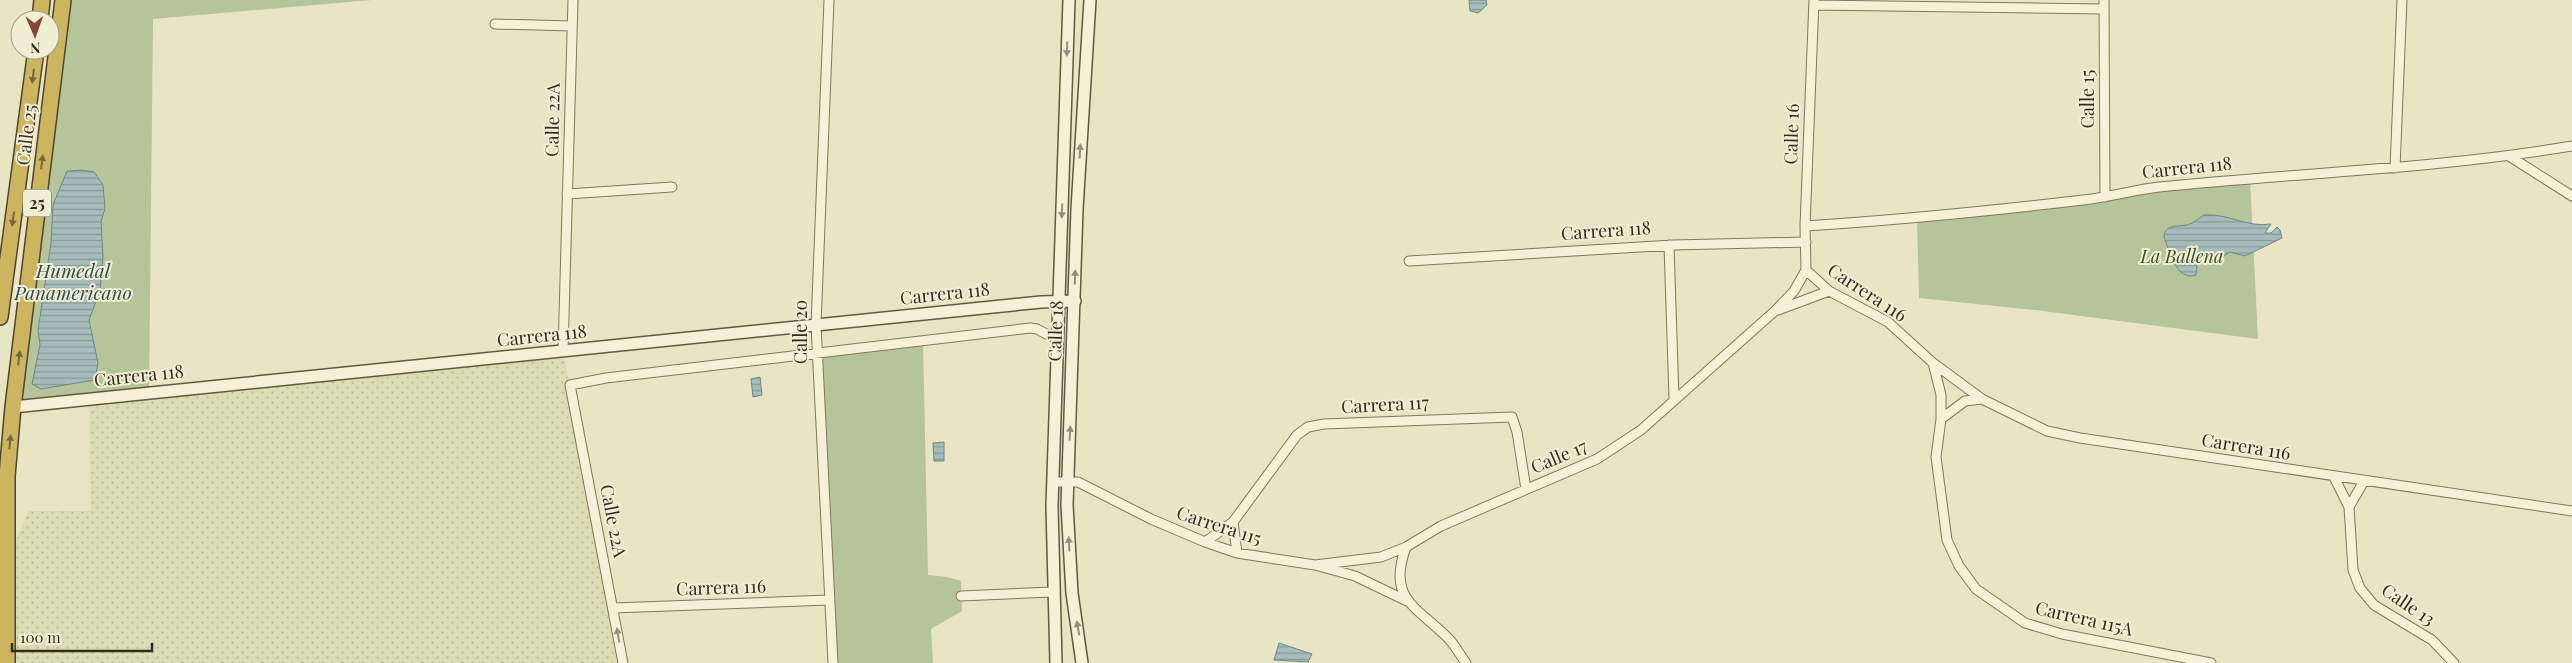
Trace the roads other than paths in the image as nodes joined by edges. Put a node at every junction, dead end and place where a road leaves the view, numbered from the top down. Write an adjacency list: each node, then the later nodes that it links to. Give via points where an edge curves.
1 (63, 0): 36 (highway, Calle 25 / 25, one-way to 1)
2 (574, 0): 10 (street, Calle 22A)
3 (829, 0): 29 (street, Calle 20)
4 (1069, 0): 25 (main road, Calle 18, one-way to 25)
5 (1090, 0): 26 (main road, Calle 18, one-way to 5, via 1082,95)
6 (2402, 0): 14 (street)
7 (1814, 2): 8 (street); 19 (street, Calle 16)
8 (2104, 4): 18 (street, Calle 15)
9 (495, 24): 10 (street)
10 (572, 26): 16 (street, Calle 22A)
11 (35, 60): 28 (highway, Calle 25 / 25, one-way to 28)
12 (2572, 146): 13 (street, Carrera 118)
13 (2509, 156): 14 (street, Carrera 118); 17 (street)
14 (2395, 168): 18 (street, Carrera 118, via 2156,188)
15 (672, 187): 16 (street)
16 (567, 194): 31 (street, Calle 22A)
17 (2572, 196)
18 (2105, 197): 19 (street, Carrera 118, via 1917,219)
19 (1805, 226): 20 (street, Calle 16)
20 (1806, 242): 21 (street, Carrera 118); 23 (street, Calle 16)
21 (1669, 245): 22 (street, Carrera 118); 34 (street)
22 (1409, 261)
23 (1806, 270): 24 (street, Carrera 116); 27 (street, Calle 17, via 1794,291)
24 (1829, 291): 27 (street); 33 (street, Carrera 116, via 1888,322)
25 (1059, 302): 26 (main road, Carrera 118); 29 (main road, Carrera 118); 40 (main road, Calle 18)
26 (1075, 302): 41 (main road, Calle 18, one-way to 26)
27 (1776, 310): 34 (street, Calle 17)
28 (0, 317)
29 (816, 325): 31 (main road, Carrera 118); 32 (street, Calle 20)
30 (1050, 336): 32 (street, via 1030,328)
31 (563, 351): 36 (main road, Carrera 118)
32 (817, 353): 52 (street, Calle 20); 54 (street, Calle 22A, via 570,385)
33 (1934, 363): 35 (street, Carrera 116); 37 (street, via 1941,395)
34 (1674, 399): 42 (street, Calle 17, via 1641,430 1597,459)
35 (1982, 399): 37 (street, via 1965,401); 38 (street, Carrera 116, via 2047,431)
36 (13, 407): 55 (highway, Calle 25 / 25, one-way to 36, via 7,476)
37 (1941, 419): 61 (street, Carrera 115A, via 1936,457 1947,540 1976,589 2025,623 2062,634)
38 (2334, 477): 39 (street, Carrera 116); 43 (street, Calle 13)
39 (2364, 481): 43 (street); 44 (street, Carrera 116)
40 (1053, 482): 41 (street, Carrera 115); 50 (main road, Calle 18)
41 (1068, 482): 46 (street, Carrera 115, via 1078,482); 59 (main road, Calle 18, one-way to 41, via 1072,593)
42 (1526, 488): 45 (street, Carrera 117, via 1512,417 1324,424 1308,427 1297,435); 47 (street, Calle 17, via 1440,526)
43 (2349, 507): 62 (street, Calle 13, via 2353,570 2360,588 2374,605 2432,640)
44 (2572, 511)
45 (1233, 522): 46 (street, Carrera 117); 48 (street)
46 (1205, 542): 48 (street, Carrera 115)
47 (1406, 547): 49 (street, Calle 17, via 1381,557); 53 (street, via 1400,565 1400,585)
48 (1238, 553): 49 (street, Carrera 115)
49 (1315, 566): 53 (street, Carrera 115, via 1355,576)
50 (1052, 592): 51 (street); 58 (main road, Calle 18)
51 (961, 596)
52 (829, 600): 54 (street, Carrera 116); 57 (street, Calle 20)
53 (1407, 601): 60 (street, via 1450,640)
54 (613, 608): 56 (street, Calle 22A, one-way to 54)
55 (7, 663)
56 (623, 663)
57 (834, 663)
58 (1056, 663)
59 (1082, 663)
60 (1466, 663)
61 (2211, 663)
62 (2454, 663)

